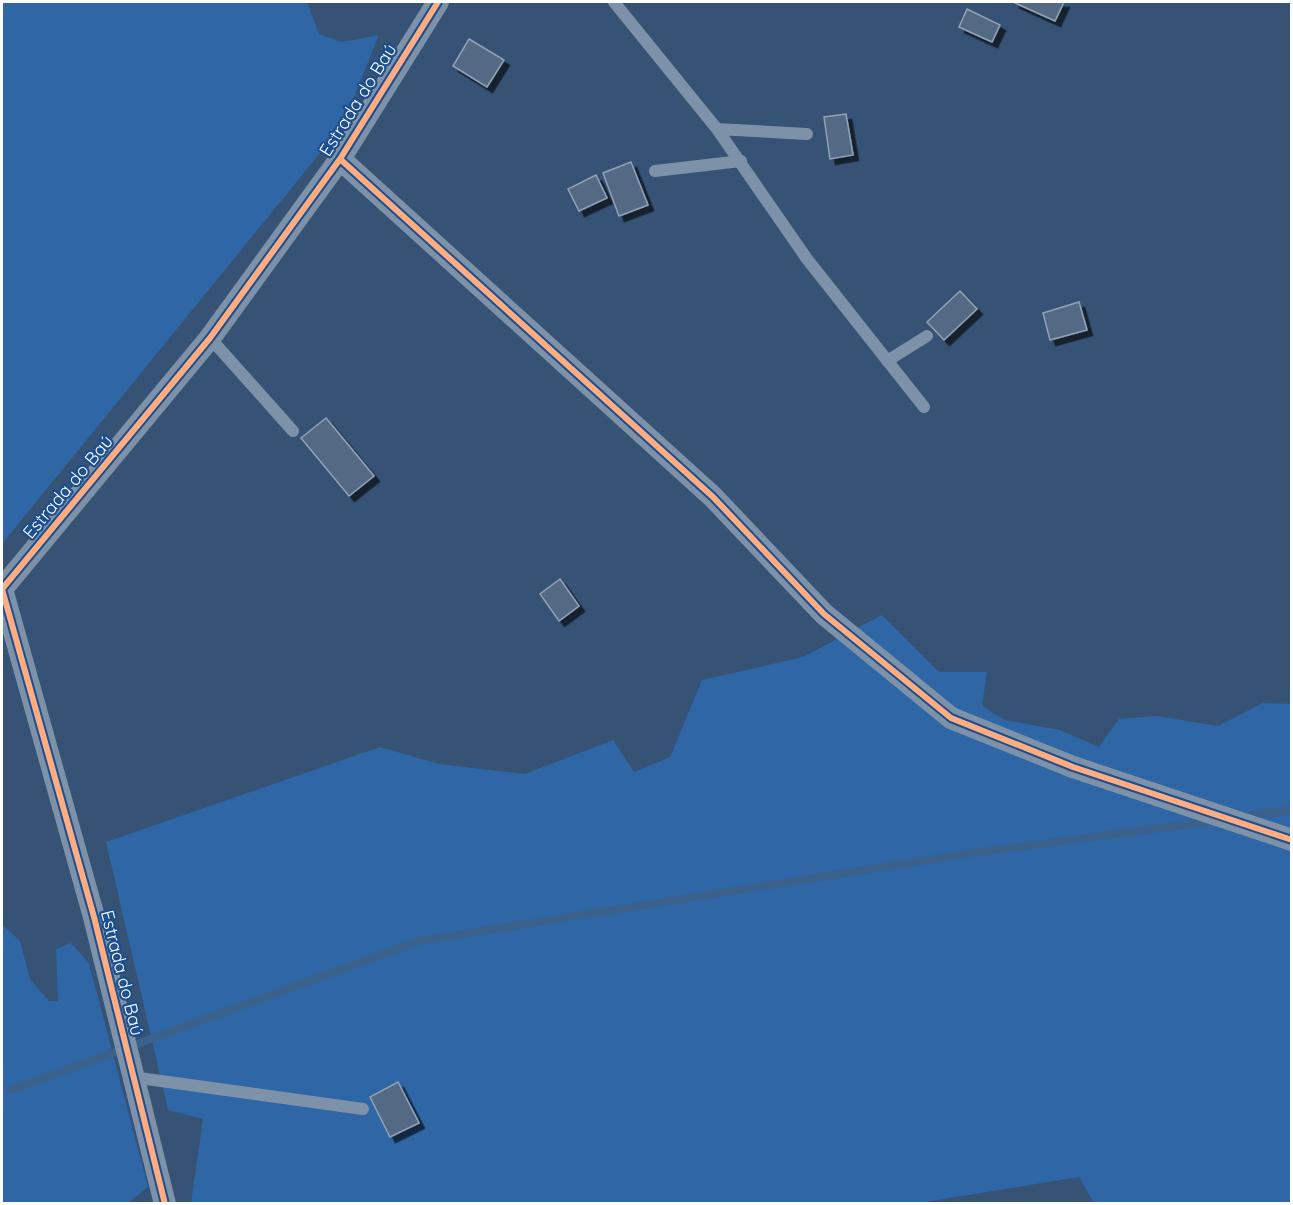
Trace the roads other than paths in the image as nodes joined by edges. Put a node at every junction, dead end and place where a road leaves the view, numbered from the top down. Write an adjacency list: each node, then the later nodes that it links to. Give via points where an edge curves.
1 (438, 2): 5 (street, Estrada do Baú)
2 (614, 2): 3 (lane)
3 (717, 129): 4 (lane); 6 (lane)
4 (807, 134)
5 (340, 159): 9 (street, Estrada do Baú); 14 (street, via 713,497 824,614 951,718 1073,767)
6 (741, 161): 7 (lane); 10 (lane, via 807,259)
7 (655, 171)
8 (927, 336): 10 (lane)
9 (210, 338): 12 (lane); 13 (street, Estrada do Baú)
10 (887, 361): 11 (lane)
11 (924, 407)
12 (293, 431)
13 (2, 590): 15 (street, Estrada do Baú, via 94,917)
14 (1292, 840)
15 (132, 1077): 16 (lane); 17 (street, Estrada do Baú)
16 (363, 1109)
17 (165, 1203)

